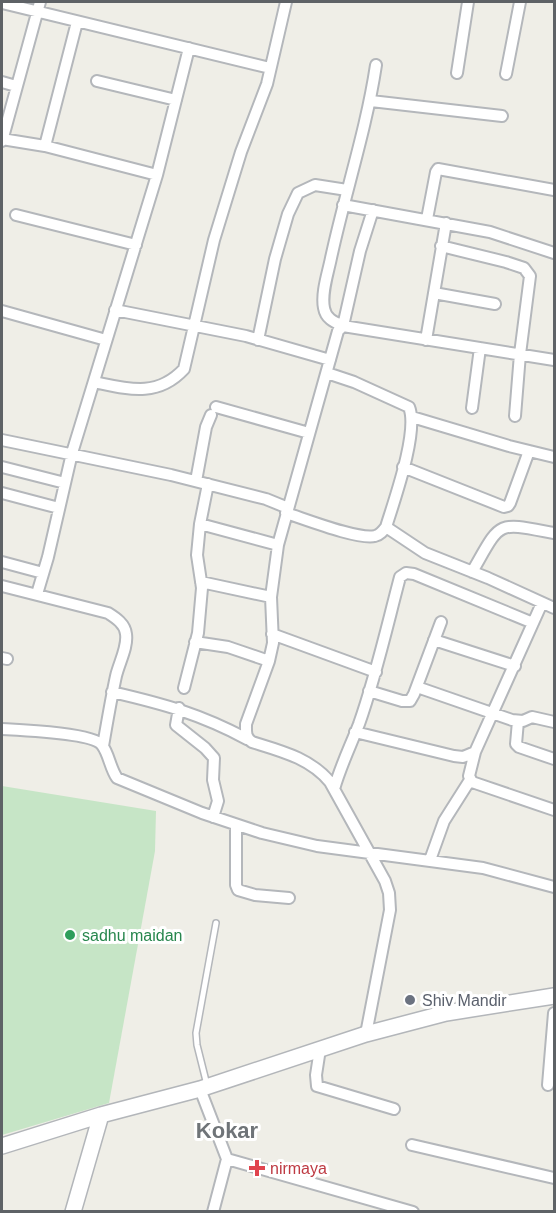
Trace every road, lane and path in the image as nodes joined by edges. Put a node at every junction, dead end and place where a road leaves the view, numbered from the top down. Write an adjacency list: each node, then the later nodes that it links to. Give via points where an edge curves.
1 (286, 2): 9 (street)
2 (468, 2): 10 (street)
3 (520, 2): 11 (street)
4 (2, 3): 5 (street)
5 (38, 7): 6 (street); 14 (street)
6 (77, 22): 7 (street); 19 (street)
7 (189, 48): 9 (street); 15 (street)
8 (376, 65): 16 (street)
9 (270, 68): 35 (street, via 214,240)
10 (457, 73)
11 (506, 74)
12 (97, 81): 15 (street)
13 (2, 82): 14 (street)
14 (16, 86): 18 (street)
15 (176, 100): 20 (street)
16 (371, 101): 17 (street); 21 (street)
17 (502, 116)
18 (2, 140): 19 (street)
19 (45, 146): 20 (street)
20 (157, 175): 28 (street)
21 (347, 190): 23 (street); 39 (street, via 315,185 298,193 274,259)
22 (555, 190): 26 (street, via 438,169)
23 (343, 205): 24 (street); 36 (street, via 323,308 331,320)
24 (372, 210): 26 (street); 36 (street)
25 (16, 214): 28 (street)
26 (427, 219): 27 (street)
27 (446, 223): 29 (street); 30 (street)
28 (136, 245): 33 (street)
29 (441, 246): 31 (street); 41 (street, via 527,270 531,280)
30 (555, 253)
31 (434, 292): 32 (street); 38 (street)
32 (495, 304)
33 (115, 310): 35 (street); 37 (street)
34 (2, 311): 37 (street)
35 (194, 324): 39 (street); 45 (street, via 187,363 177,377 144,390)
36 (343, 326): 38 (street); 42 (street)
37 (106, 339): 45 (street)
38 (426, 339): 40 (street)
39 (258, 340): 42 (street)
40 (480, 348): 41 (street); 46 (street)
41 (520, 354): 43 (street); 47 (street)
42 (330, 360): 44 (street)
43 (555, 360)
44 (327, 373): 48 (street, via 402,403 409,407); 49 (street)
45 (94, 382): 52 (street)
46 (472, 408)
47 (515, 416)
48 (411, 417): 51 (street); 55 (street)
49 (309, 433): 56 (street, via 213,411 206,427); 61 (street)
50 (2, 440): 52 (street)
51 (529, 451): 53 (street); 55 (street, via 510,503 504,507)
52 (72, 453): 56 (street); 57 (street)
53 (555, 457)
54 (2, 467): 57 (street)
55 (403, 467): 63 (street)
56 (196, 481): 58 (street)
57 (65, 483): 60 (street)
58 (208, 484): 61 (street, via 266,499); 62 (street)
59 (2, 493): 60 (street)
60 (59, 508): 68 (street)
61 (287, 510): 63 (street, via 364,536 382,533); 65 (street)
62 (200, 524): 65 (street); 69 (street, via 197,555)
63 (386, 527): 67 (street, via 425,553)
64 (555, 532): 67 (street, via 503,527 493,535)
65 (278, 544): 72 (street)
66 (2, 562): 68 (street)
67 (472, 572): 73 (street)
68 (43, 573): 71 (street)
69 (201, 582): 72 (street); 79 (street)
70 (2, 586): 71 (street)
71 (37, 594): 86 (street, via 91,607 120,622 126,634 125,644)
72 (271, 597): 77 (street)
73 (542, 603): 74 (street); 76 (street)
74 (555, 608)
75 (441, 622): 78 (street)
76 (533, 623): 81 (street); 82 (street, via 406,573 400,577)
77 (272, 634): 80 (street); 82 (street)
78 (434, 640): 81 (street); 84 (street)
79 (195, 642): 80 (street, via 228,647); 83 (street)
80 (269, 661): 93 (street, via 246,724)
81 (515, 666): 88 (street)
82 (376, 672): 85 (street)
83 (184, 687)
84 (417, 687): 85 (street, via 410,701); 88 (street)
85 (369, 691): 92 (street)
86 (112, 692): 87 (street); 94 (street)
87 (178, 708): 93 (street); 100 (street, via 176,725 214,758 213,780 218,801)
88 (494, 715): 89 (street); 95 (street)
89 (518, 721): 90 (street, via 532,717); 96 (street, via 516,744)
90 (555, 722)
91 (2, 729): 94 (street, via 78,736)
92 (355, 732): 95 (street, via 454,756); 98 (street)
93 (247, 739): 98 (street, via 302,759 319,769)
94 (103, 746): 100 (street, via 117,778)
95 (475, 752): 97 (street)
96 (555, 759)
97 (470, 780): 99 (street); 103 (street, via 444,821)
98 (334, 789): 102 (street)
99 (555, 810)
100 (213, 817): 101 (street)
101 (236, 825): 102 (street, via 316,846); 105 (street, via 238,890)
102 (369, 852): 103 (street); 109 (street, via 385,881 390,910)
103 (430, 860): 104 (street, via 483,868)
104 (554, 887)
105 (289, 898)
106 (216, 923): 112 (lane, via 196,1033)
107 (555, 996): 109 (main road, via 446,1013)
108 (555, 1013): 111 (street)
109 (366, 1034): 110 (main road)
110 (320, 1049): 112 (main road); 113 (street, via 318,1086)
111 (548, 1085)
112 (204, 1088): 114 (main road); 117 (street)
113 (394, 1109)
114 (101, 1115): 116 (main road); 119 (main road)
115 (412, 1144): 118 (street)
116 (2, 1146)
117 (227, 1159): 120 (street); 121 (street)
118 (555, 1178)
119 (73, 1212)
120 (213, 1212)
121 (413, 1212)

